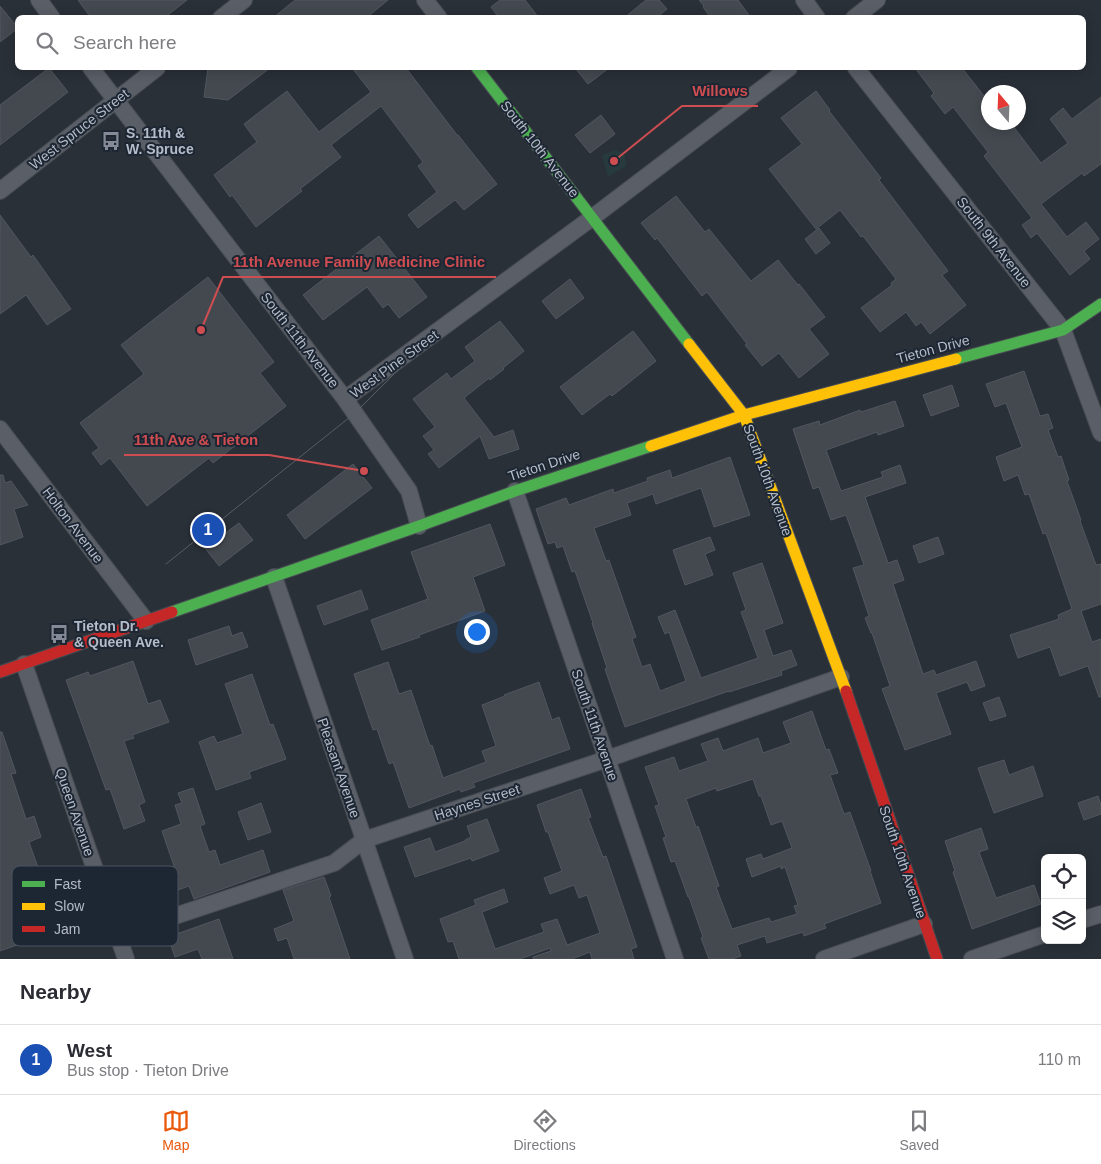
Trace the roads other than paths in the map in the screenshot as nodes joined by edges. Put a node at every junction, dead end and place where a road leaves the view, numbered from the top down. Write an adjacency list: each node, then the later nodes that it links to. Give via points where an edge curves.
1 (39, 0): 6 (street)
2 (244, 0): 7 (street)
3 (425, 0): 8 (street)
4 (804, 0): 9 (street)
5 (877, 0): 10 (street)
6 (50, 15)
7 (226, 15)
8 (437, 15)
9 (816, 15)
10 (858, 15)
11 (93, 70): 16 (street, South 11th Avenue)
12 (154, 70): 16 (street, West Spruce Street)
13 (479, 70): 18 (main road, South 10th Avenue)
14 (786, 70): 18 (street, West Pine Street)
15 (858, 70): 20 (street, South 9th Avenue)
16 (116, 100): 17 (street, West Spruce Street); 21 (street, South 11th Avenue)
17 (0, 191)
18 (593, 217): 21 (street, West Pine Street); 22 (main road, South 10th Avenue)
19 (1101, 304): 20 (main road, Tieton Drive)
20 (1063, 330): 22 (main road, Tieton Drive); 24 (street, South 9th Avenue)
21 (345, 399): 26 (street, South 11th Avenue, via 409,491)
22 (744, 415): 25 (main road, Tieton Drive); 31 (main road, South 10th Avenue)
23 (0, 429): 28 (street, Holton Avenue)
24 (1101, 433)
25 (515, 490): 26 (main road, Tieton Drive); 32 (street, South 11th Avenue)
26 (419, 526): 27 (main road, Tieton Drive)
27 (274, 577): 28 (main road, Tieton Drive); 33 (street, Pleasant Avenue)
28 (146, 621): 29 (main road, Tieton Drive)
29 (24, 664): 30 (main road, Tieton Drive); 34 (street, Queen Avenue)
30 (0, 672)
31 (841, 677): 32 (street, Haynes Street); 38 (main road, South 10th Avenue)
32 (607, 759): 33 (street, Haynes Street); 43 (street, South 11th Avenue)
33 (364, 840): 36 (street, Haynes Street, via 334,863); 42 (street, Pleasant Avenue)
34 (94, 866)
35 (1101, 914): 37 (street)
36 (178, 915)
37 (1086, 919)
38 (924, 924): 44 (street); 45 (main road, South 10th Avenue)
39 (1041, 935): 46 (street)
40 (122, 946): 41 (street, Queen Avenue)
41 (126, 959)
42 (405, 959)
43 (675, 959)
44 (824, 959)
45 (936, 959)
46 (972, 959)

